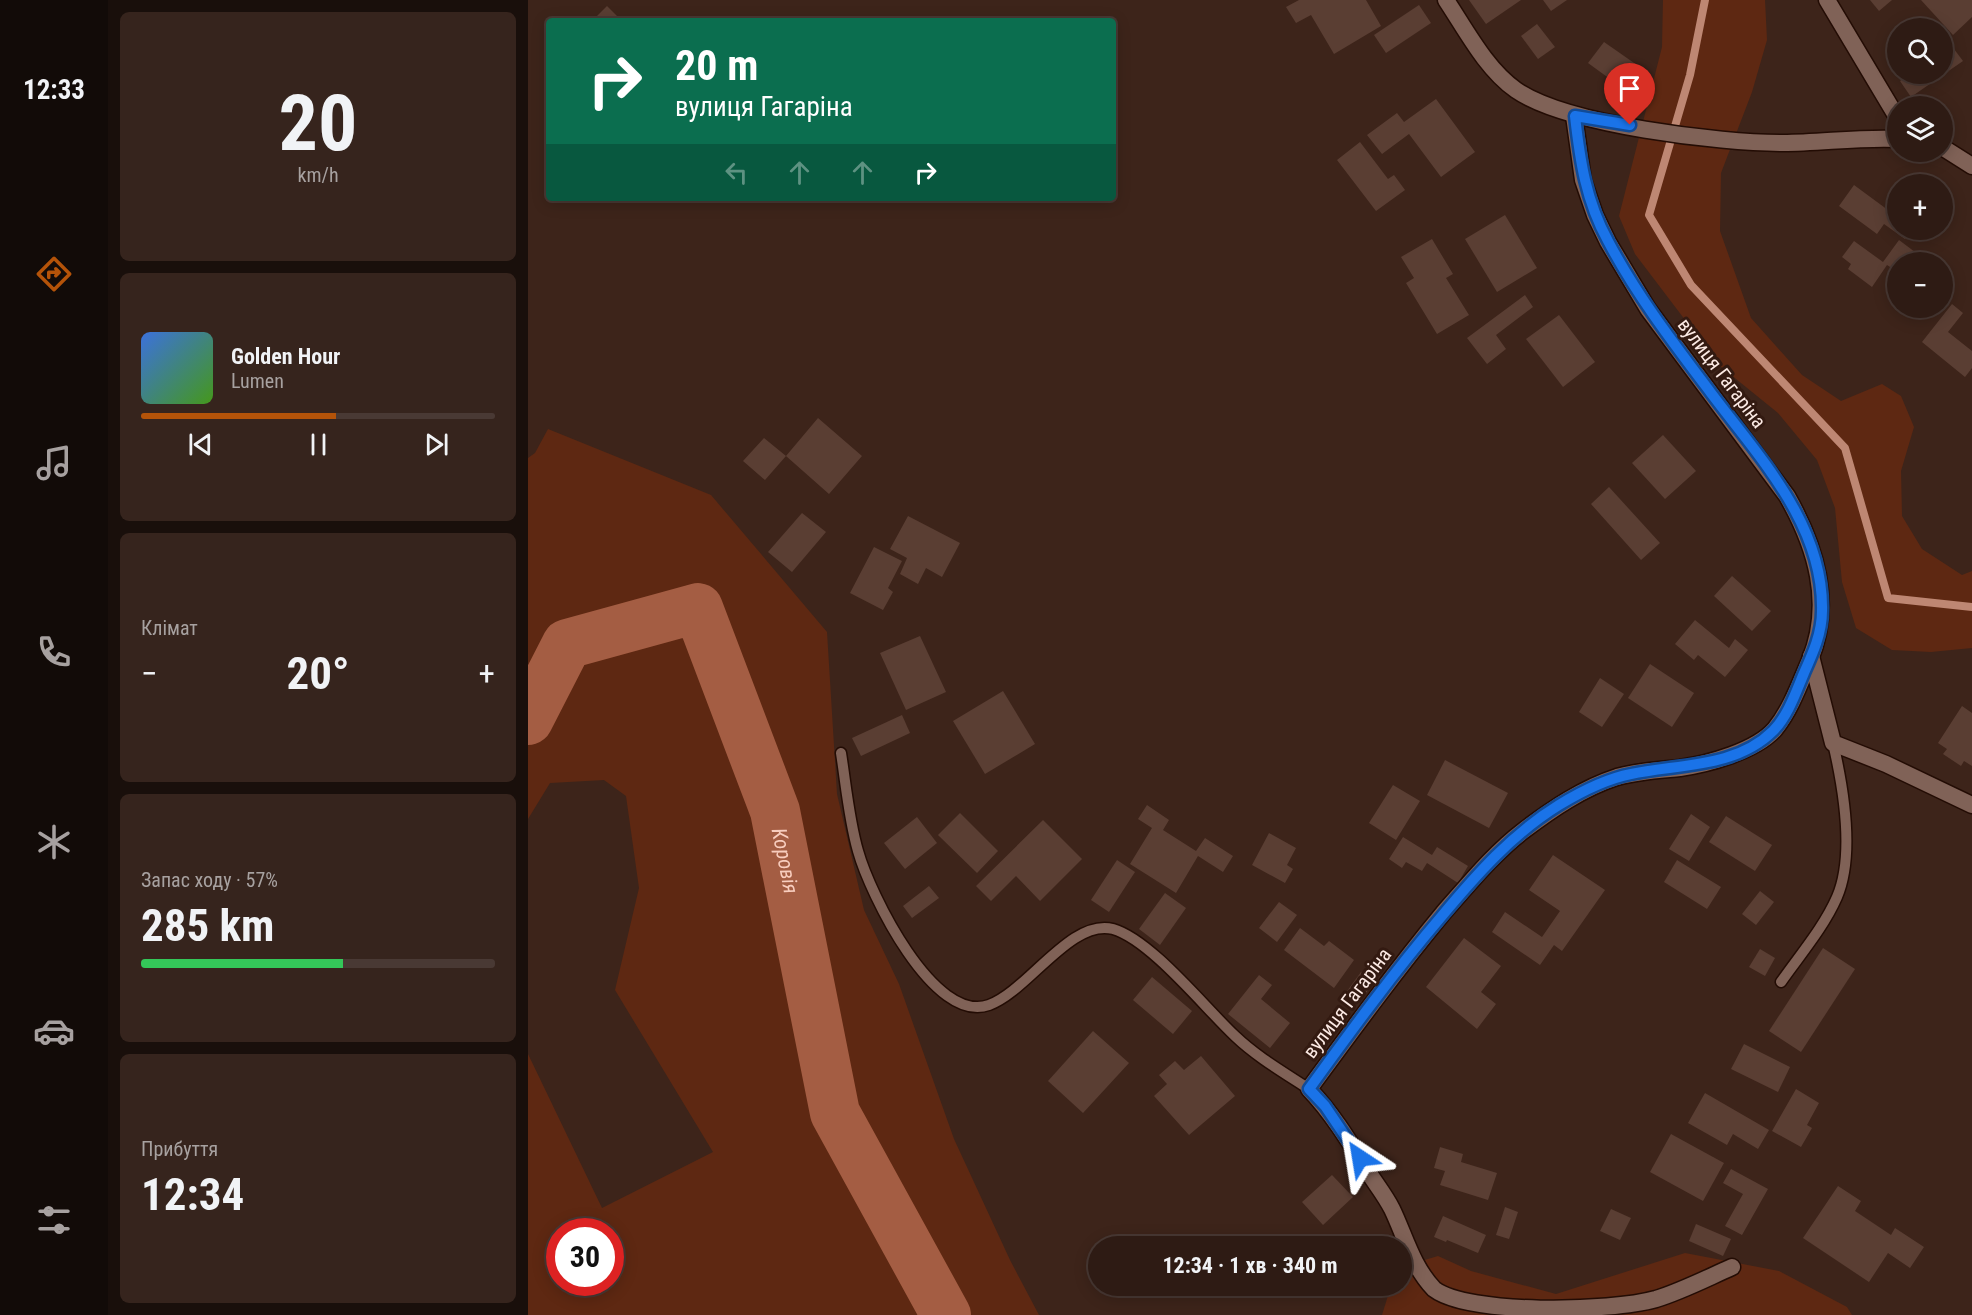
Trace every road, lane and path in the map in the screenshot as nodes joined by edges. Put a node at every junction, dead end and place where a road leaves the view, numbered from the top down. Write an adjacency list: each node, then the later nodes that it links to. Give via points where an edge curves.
1 (1446, 0): 4 (street, via 1505,81 1537,102)
2 (1827, 0): 3 (street)
3 (1887, 101)
4 (1575, 116): 5 (street, via 1756,142); 8 (street, вулиця Гагаріна, via 1583,180 1608,242 1648,309 1787,496 1800,521 1821,588 1821,627)
5 (1887, 139)
6 (1953, 154): 7 (street)
7 (1972, 166)
8 (1811, 656): 9 (street); 13 (street, вулиця Гагаріна, via 1782,719 1765,737 1718,760 1633,773 1601,783 1558,806 1520,833 1479,872 1428,931)
9 (1833, 743): 11 (street); 12 (lane, via 1844,799 1841,883 1830,909)
10 (841, 753): 13 (lane, via 854,835 869,881 900,941 936,987 953,1000 974,1009 992,1004 1022,984 1069,942 1100,928 1111,929 1136,941 1251,1050)
11 (1972, 805)
12 (1781, 982)
13 (1309, 1089): 14 (street, вулиця Гагаріна, via 1336,1121 1384,1193 1420,1271 1442,1296 1457,1304 1549,1313 1608,1307 1655,1299)
14 (1732, 1267)

